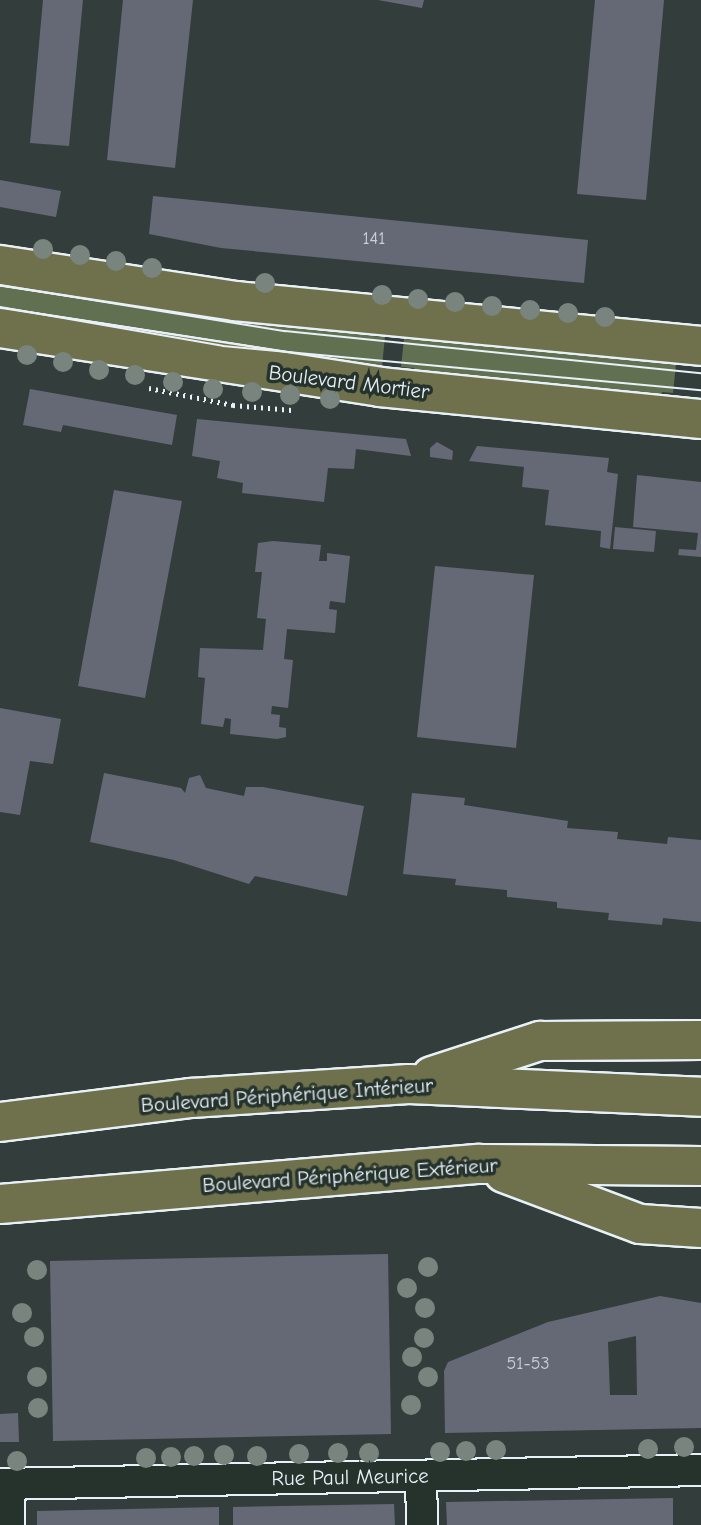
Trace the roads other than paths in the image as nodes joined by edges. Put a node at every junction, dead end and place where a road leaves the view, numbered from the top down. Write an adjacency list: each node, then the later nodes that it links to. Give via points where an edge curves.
1 (0, 265): 3 (main road, via 235,302)
2 (0, 328): 4 (main road, Boulevard Mortier, via 380,387)
3 (701, 346)
4 (701, 419)
5 (701, 1040): 6 (main road, via 540,1041)
6 (409, 1084): 7 (main road, Boulevard Périphérique Intérieur); 8 (main road, Boulevard Périphérique Intérieur, via 191,1098)
7 (701, 1097)
8 (0, 1122)
9 (479, 1164): 10 (main road, Boulevard Périphérique Extérieur); 11 (main road, Boulevard Périphérique Extérieur); 12 (main road, via 640,1224)
10 (701, 1166)
11 (0, 1203)
12 (701, 1227)
13 (701, 1470): 14 (street, Rue Paul Meurice)
14 (421, 1476): 15 (street, Rue Paul Meurice); 17 (street)
15 (4, 1484): 16 (street)
16 (9, 1525)
17 (422, 1525)

